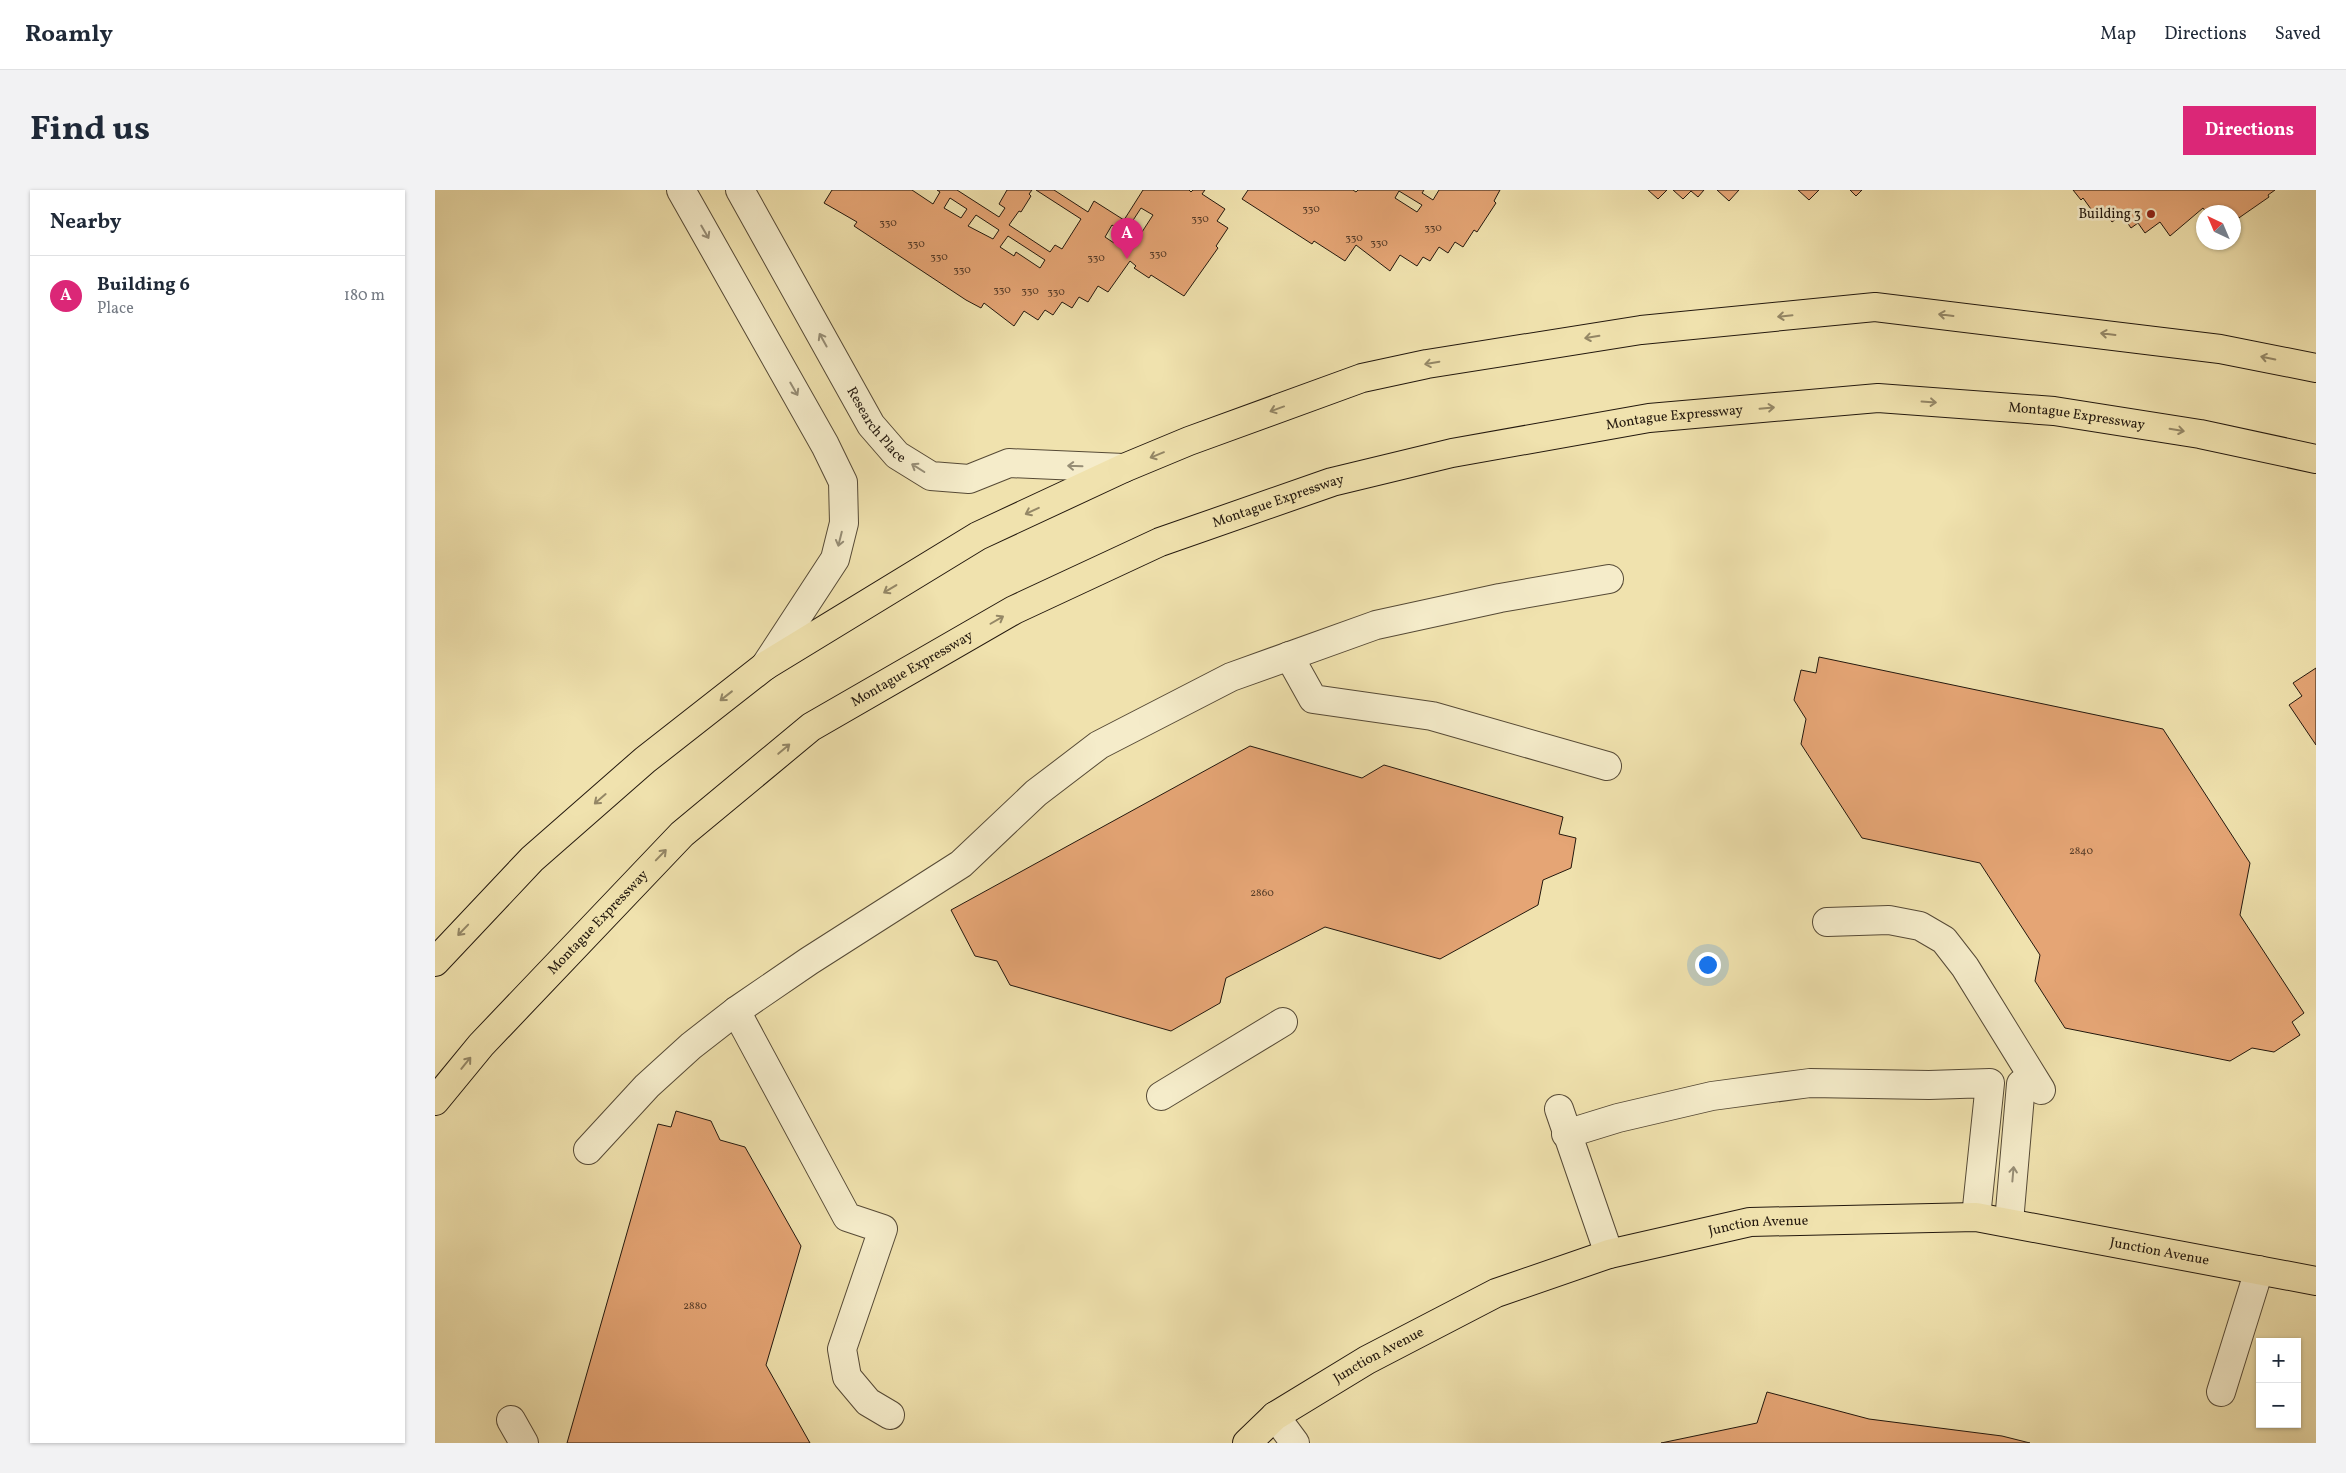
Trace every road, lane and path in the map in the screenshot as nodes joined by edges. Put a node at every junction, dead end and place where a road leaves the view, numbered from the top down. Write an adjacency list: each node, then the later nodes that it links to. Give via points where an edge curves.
1 (681, 190): 8 (street, one-way to 8, via 843,482 844,523 835,560)
2 (740, 190): 5 (street, Research Place, one-way to 2, via 1009,463 969,479 931,476 897,454 871,425)
3 (2316, 368): 5 (main road, one-way to 5, via 2220,349 1875,307 1641,330 1371,376 1189,441)
4 (2316, 459): 15 (main road, Montague Expressway, one-way to 4, via 481,1045 682,834 811,727 1014,610 1160,542 1331,482 1452,453 1649,418 1878,398 2054,411 2200,434)
5 (1124, 468): 8 (main road, one-way to 8, via 978,536)
6 (1609, 579): 7 (street, via 1376,625)
7 (1289, 656): 9 (street, via 1313,699 1432,716); 12 (street, via 1231,677 1099,745 1036,794 961,864)
8 (765, 666): 11 (main road, one-way to 11, via 645,760 532,859)
9 (1607, 766)
10 (1827, 922): 18 (street, one-way to 10, via 2031,1087 1965,967 1944,940 1920,926 1889,920)
11 (435, 962)
12 (736, 1012): 16 (street, via 691,1046 647,1086); 23 (street, via 847,1217 883,1229 842,1348 847,1377 868,1402)
13 (1283, 1022): 14 (street)
14 (1161, 1096)
15 (435, 1101)
16 (589, 1150)
17 (1976, 1217): 18 (main road, Junction Avenue); 19 (main road, Junction Avenue, via 1750,1222); 19 (street, via 1991,1082 1929,1085 1810,1083 1712,1096 1618,1118 1563,1121)
18 (2009, 1222): 20 (main road, Junction Avenue)
19 (1609, 1254): 24 (main road, Junction Avenue, via 1496,1293 1367,1360)
20 (2259, 1270): 21 (main road, Junction Avenue); 22 (street)
21 (2316, 1281)
22 (2221, 1392)
23 (890, 1415)
24 (1275, 1416): 25 (main road, Junction Avenue); 26 (street)
25 (1247, 1443)
26 (1295, 1443)

